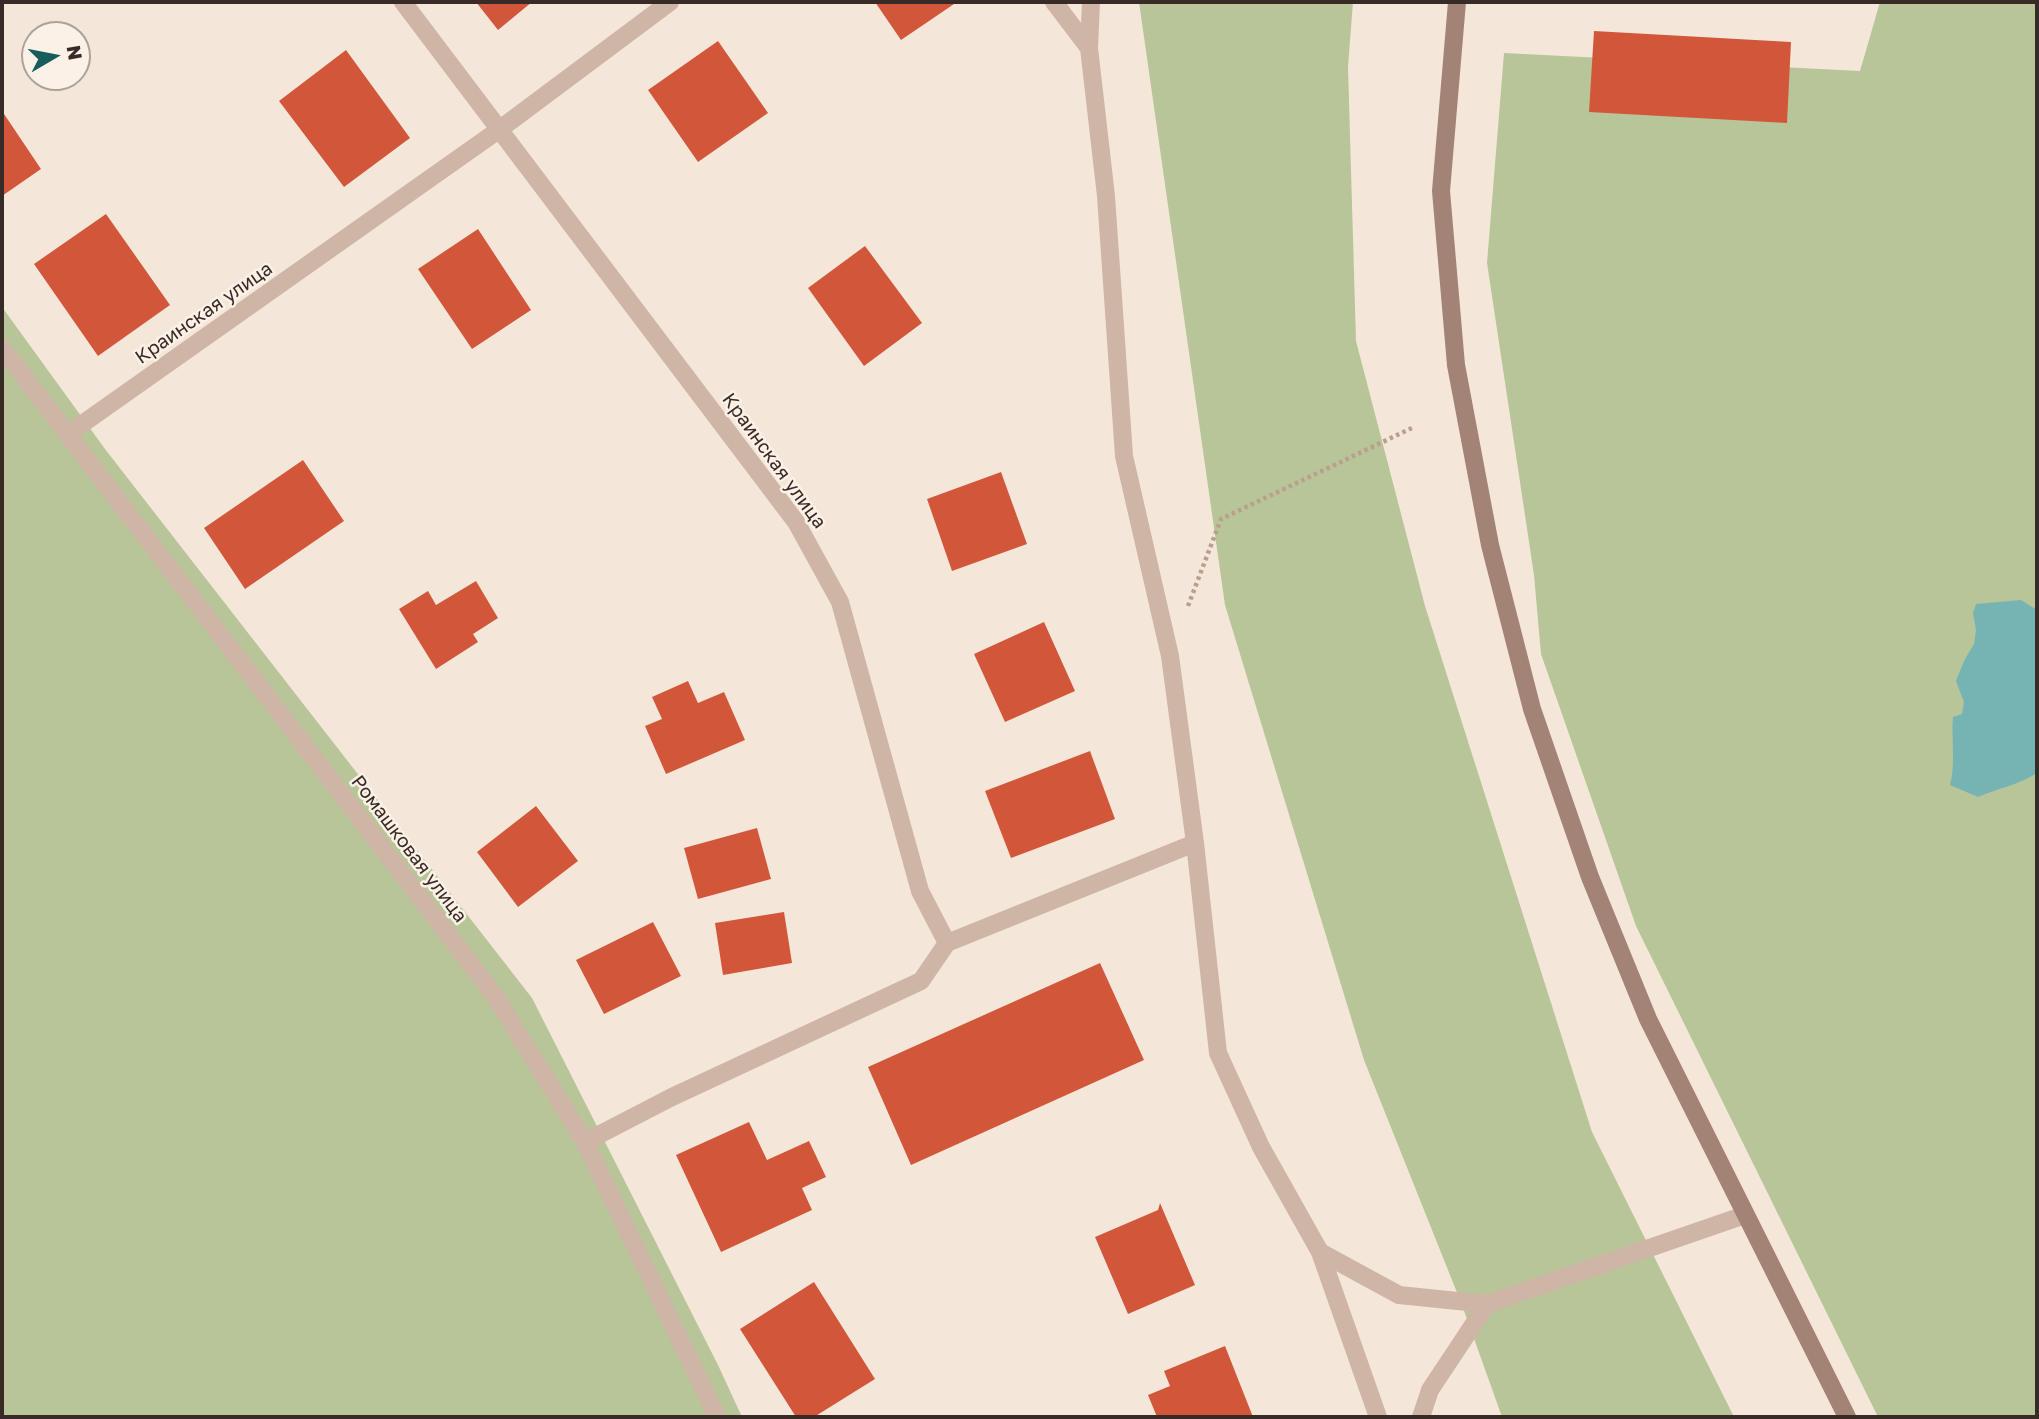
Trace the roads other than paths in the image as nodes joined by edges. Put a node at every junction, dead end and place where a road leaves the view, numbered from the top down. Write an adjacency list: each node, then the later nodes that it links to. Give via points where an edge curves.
1 (403, 2): 7 (street, Краинская улица)
2 (670, 2): 7 (street, Краинская улица)
3 (1054, 2): 6 (street)
4 (1091, 2): 6 (street)
5 (1457, 2): 13 (main road, via 1441,191 1456,365 1490,545 1532,709 1590,877 1648,1019)
6 (1089, 48): 10 (street, via 1106,197 1124,456 1170,656)
7 (500, 130): 9 (street, Краинская улица); 11 (street, Краинская улица, via 796,522 841,602 920,891)
8 (2, 348): 9 (street, Ромашковая улица)
9 (68, 434): 12 (street, Ромашковая улица, via 495,996)
10 (1195, 844): 11 (street); 14 (street, via 1218,1053 1261,1147)
11 (947, 943): 12 (street, via 920,981)
12 (585, 1142): 16 (street, Ромашковая улица)
13 (1745, 1215): 15 (street); 19 (main road)
14 (1320, 1252): 15 (street, via 1399,1295); 17 (street)
15 (1486, 1304): 18 (street, via 1430,1390)
16 (717, 1417)
17 (1378, 1417)
18 (1421, 1417)
19 (1847, 1417)

